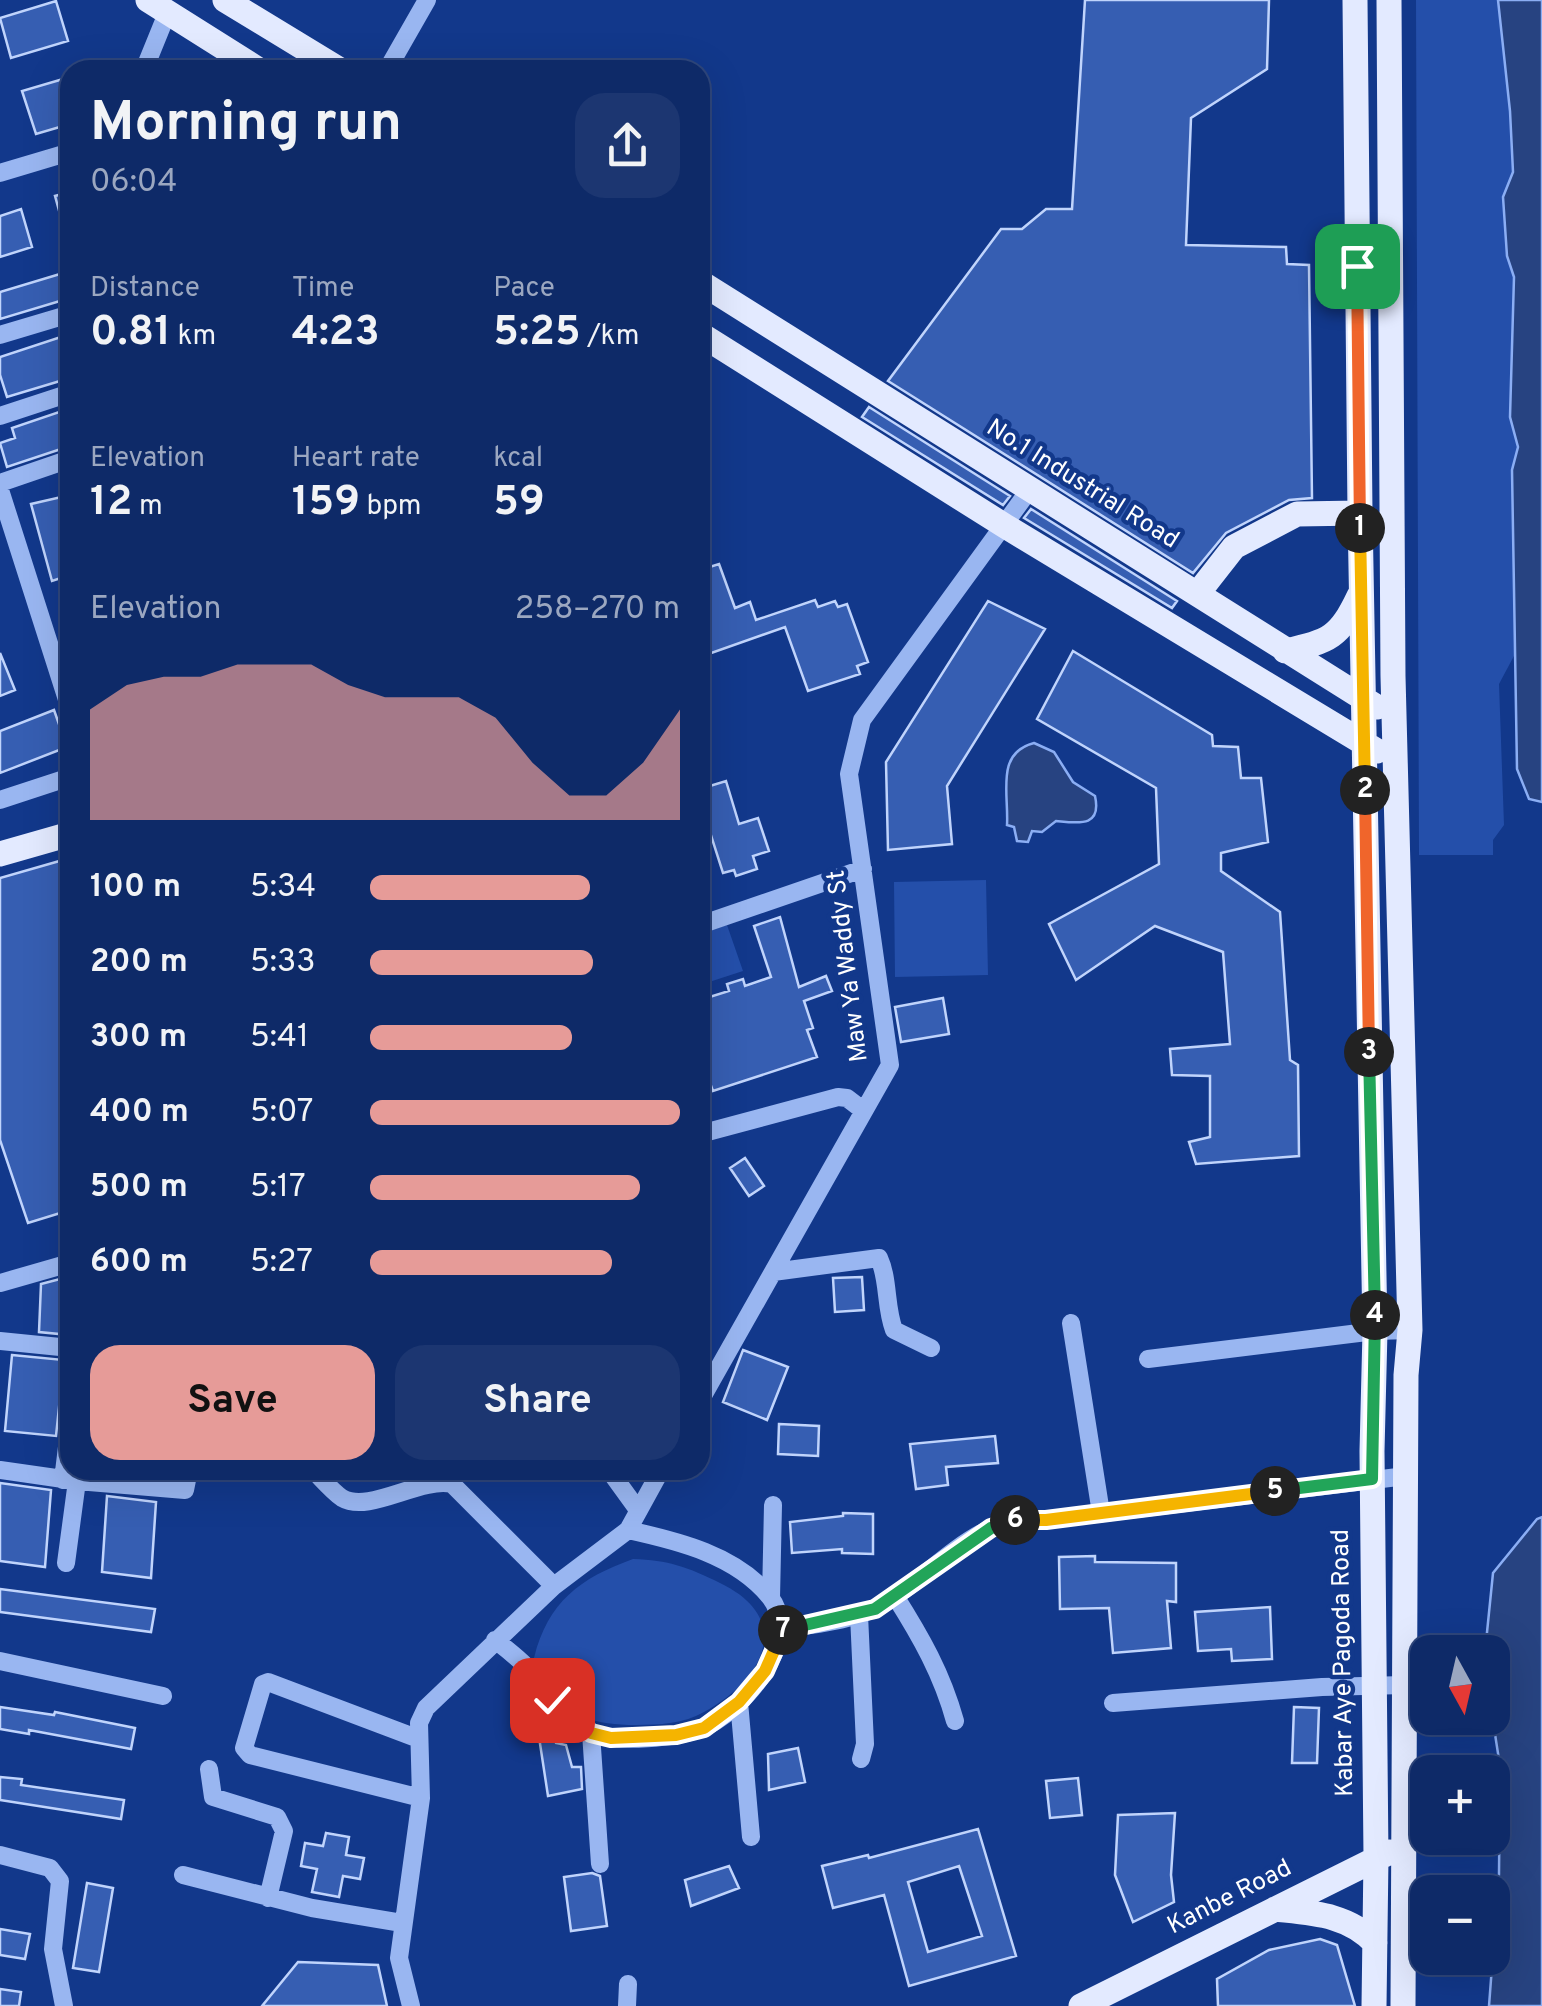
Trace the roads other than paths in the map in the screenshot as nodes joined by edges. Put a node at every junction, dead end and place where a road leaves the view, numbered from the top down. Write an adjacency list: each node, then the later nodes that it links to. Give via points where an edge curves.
1 (224, 0): 8 (main road)
2 (1355, 0): 21 (main road, Kabar Aye Pagoda Road)
3 (1389, 0): 29 (main road)
4 (420, 3): 9 (street)
5 (158, 6): 6 (street); 7 (main road)
6 (146, 60)
7 (243, 60)
8 (321, 60)
9 (393, 60)
10 (60, 155): 11 (street)
11 (0, 173)
12 (710, 288): 20 (main road, No.1 Industrial Road)
13 (60, 317): 14 (street)
14 (0, 335)
15 (710, 341): 22 (main road)
16 (60, 396): 17 (street)
17 (0, 416)
18 (60, 463): 19 (street)
19 (0, 486): 27 (street)
20 (1030, 489): 22 (street, Maw Ya Waddy St); 24 (main road, No.1 Industrial Road)
21 (1360, 513): 23 (main road, Kabar Aye Pagoda Road); 24 (main road, via 1296,514 1234,547)
22 (1005, 526): 25 (main road); 36 (street, Maw Ya Waddy St, via 862,720 850,774)
23 (1362, 592): 26 (main road, via 1344,628 1318,644); 28 (main road, Kabar Aye Pagoda Road)
24 (1208, 600): 25 (main road); 26 (main road, No.1 Industrial Road)
25 (1193, 642): 30 (main road)
26 (1285, 651): 28 (main road, No.1 Industrial Road)
27 (60, 677)
28 (1364, 701): 29 (main road, No.1 Industrial Road); 30 (main road, Kabar Aye Pagoda Road)
29 (1394, 716): 31 (main road)
30 (1365, 744): 31 (main road); 45 (main road, Kabar Aye Pagoda Road)
31 (1395, 760): 44 (main road)
32 (60, 780): 33 (street)
33 (0, 800)
34 (60, 837): 35 (main road)
35 (0, 854)
36 (863, 869): 37 (street); 38 (street, Maw Ya Waddy St, via 890,1065)
37 (710, 922)
38 (864, 1112): 39 (street, via 838,1097); 41 (street, Maw Ya Waddy St)
39 (710, 1131)
40 (60, 1267): 42 (street)
41 (773, 1272): 48 (street, via 879,1258 894,1330); 50 (street, Maw Ya Waddy St)
42 (0, 1282)
43 (1071, 1323): 63 (street)
44 (1410, 1330): 45 (street); 52 (main road)
45 (1375, 1332): 49 (street); 54 (main road, Kabar Aye Pagoda Road)
46 (0, 1341): 47 (street)
47 (60, 1347)
48 (931, 1348)
49 (1148, 1359)
50 (710, 1383)
51 (0, 1470): 53 (street)
52 (1406, 1476): 54 (street); 74 (main road)
53 (60, 1479)
54 (1372, 1479): 63 (street); 73 (main road, Kabar Aye Pagoda Road)
55 (64, 1480): 60 (street)
56 (187, 1480): 60 (street, via 185,1490)
57 (323, 1480): 66 (street, via 359,1503 452,1484)
58 (616, 1480): 62 (street)
59 (655, 1480): 62 (street)
60 (70, 1481): 65 (street)
61 (773, 1504): 68 (street)
62 (638, 1510): 64 (street)
63 (1101, 1513): 67 (street, via 1011,1520 991,1528)
64 (628, 1530): 66 (street); 68 (street, via 716,1556)
65 (66, 1562)
66 (554, 1586): 71 (street)
67 (896, 1596): 69 (street); 78 (street, via 931,1653)
68 (771, 1598): 70 (street)
69 (860, 1615): 70 (street); 81 (street)
70 (782, 1630): 76 (street, via 765,1671)
71 (495, 1640): 79 (street); 80 (street, via 426,1708)
72 (0, 1661): 75 (street)
73 (1375, 1685): 74 (street); 77 (street); 87 (main road, Kabar Aye Pagoda Road)
74 (1405, 1685): 85 (main road)
75 (163, 1696)
76 (739, 1702): 79 (street, via 704,1728 676,1735); 84 (street)
77 (1113, 1703)
78 (954, 1721)
79 (591, 1733): 88 (street)
80 (419, 1739): 83 (street); 83 (street, via 268,1682 244,1748 250,1755)
81 (861, 1759)
82 (210, 1769): 90 (street, via 213,1797 277,1817 284,1831)
83 (421, 1798): 92 (street)
84 (751, 1836)
85 (1406, 1845): 87 (main road, Kanbe Road); 100 (main road)
86 (0, 1856): 95 (street, via 50,1868 60,1881 54,1950)
87 (1376, 1857): 91 (main road, Kanbe Road); 93 (main road, Kabar Aye Pagoda Road)
88 (600, 1864)
89 (183, 1875): 90 (street)
90 (268, 1898): 92 (street)
91 (1275, 1909): 93 (main road, via 1343,1920); 98 (main road, Kanbe Road)
92 (402, 1923): 96 (street, via 399,1958)
93 (1375, 1943): 99 (main road, Kabar Aye Pagoda Road)
94 (628, 1984): 97 (street)
95 (64, 2006)
96 (411, 2006)
97 (627, 2006)
98 (1081, 2006)
99 (1374, 2006)
100 (1404, 2006)

